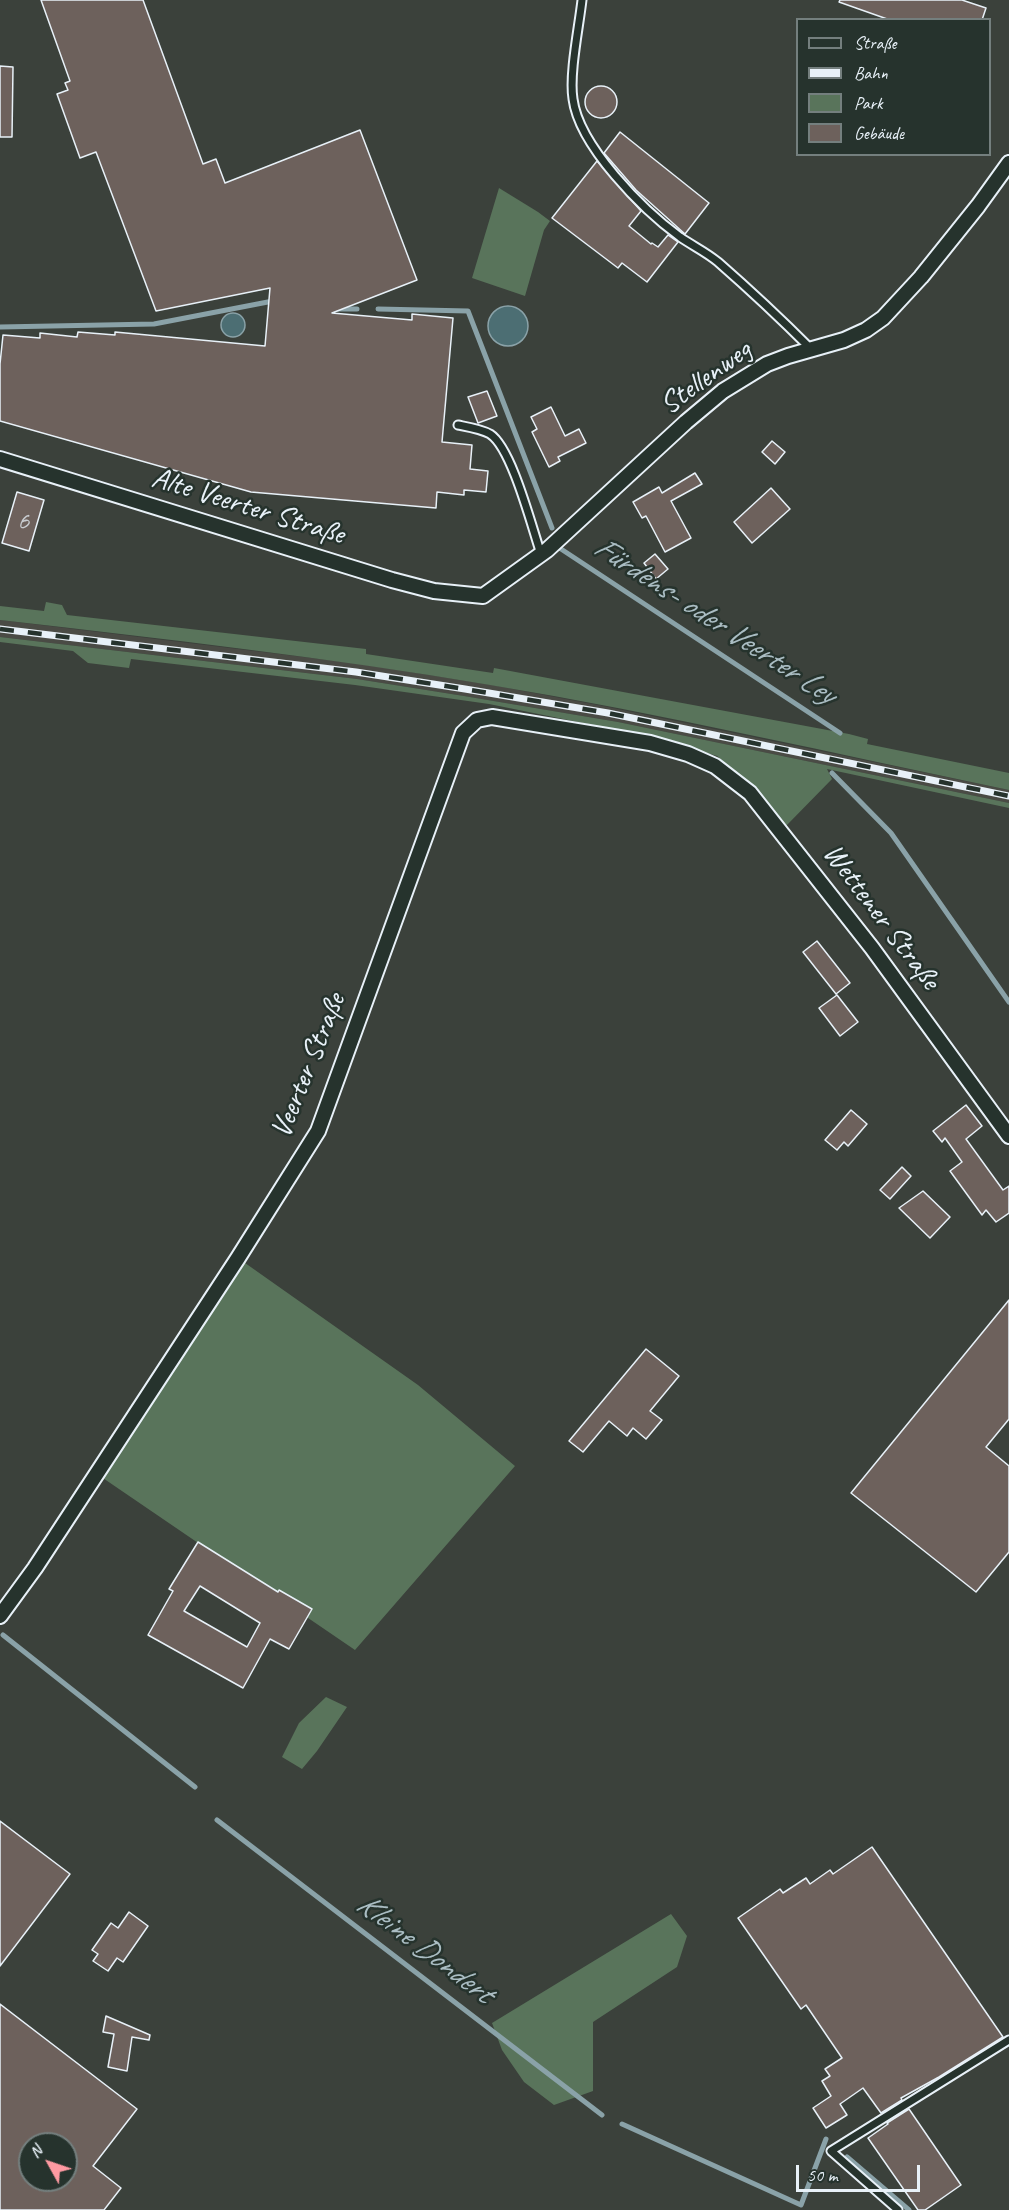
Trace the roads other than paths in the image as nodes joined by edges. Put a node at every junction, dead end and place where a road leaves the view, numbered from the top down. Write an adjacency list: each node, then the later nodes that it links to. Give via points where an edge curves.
1 (582, 0): 3 (lane, via 572,98 587,136 635,198 717,262)
2 (1009, 163): 3 (street, Stellenweg, via 921,277 883,318 844,340)
3 (812, 350): 6 (street, Stellenweg, via 767,364 723,391)
4 (458, 424): 6 (lane, via 488,433 497,440 510,463)
5 (0, 459): 7 (street, Alte Veerter Straße, via 392,580 434,591)
6 (541, 554): 7 (street, Stellenweg)
7 (483, 596)
8 (688, 754): 9 (street, Wettener Straße, via 716,766 750,793 872,948); 10 (street, Veerter Straße, via 650,743 492,717 477,720 463,733 318,1131 42,1559)
9 (1009, 1137)
10 (0, 1616)
11 (1009, 2040): 12 (lane, via 831,2151)
12 (898, 2210)

